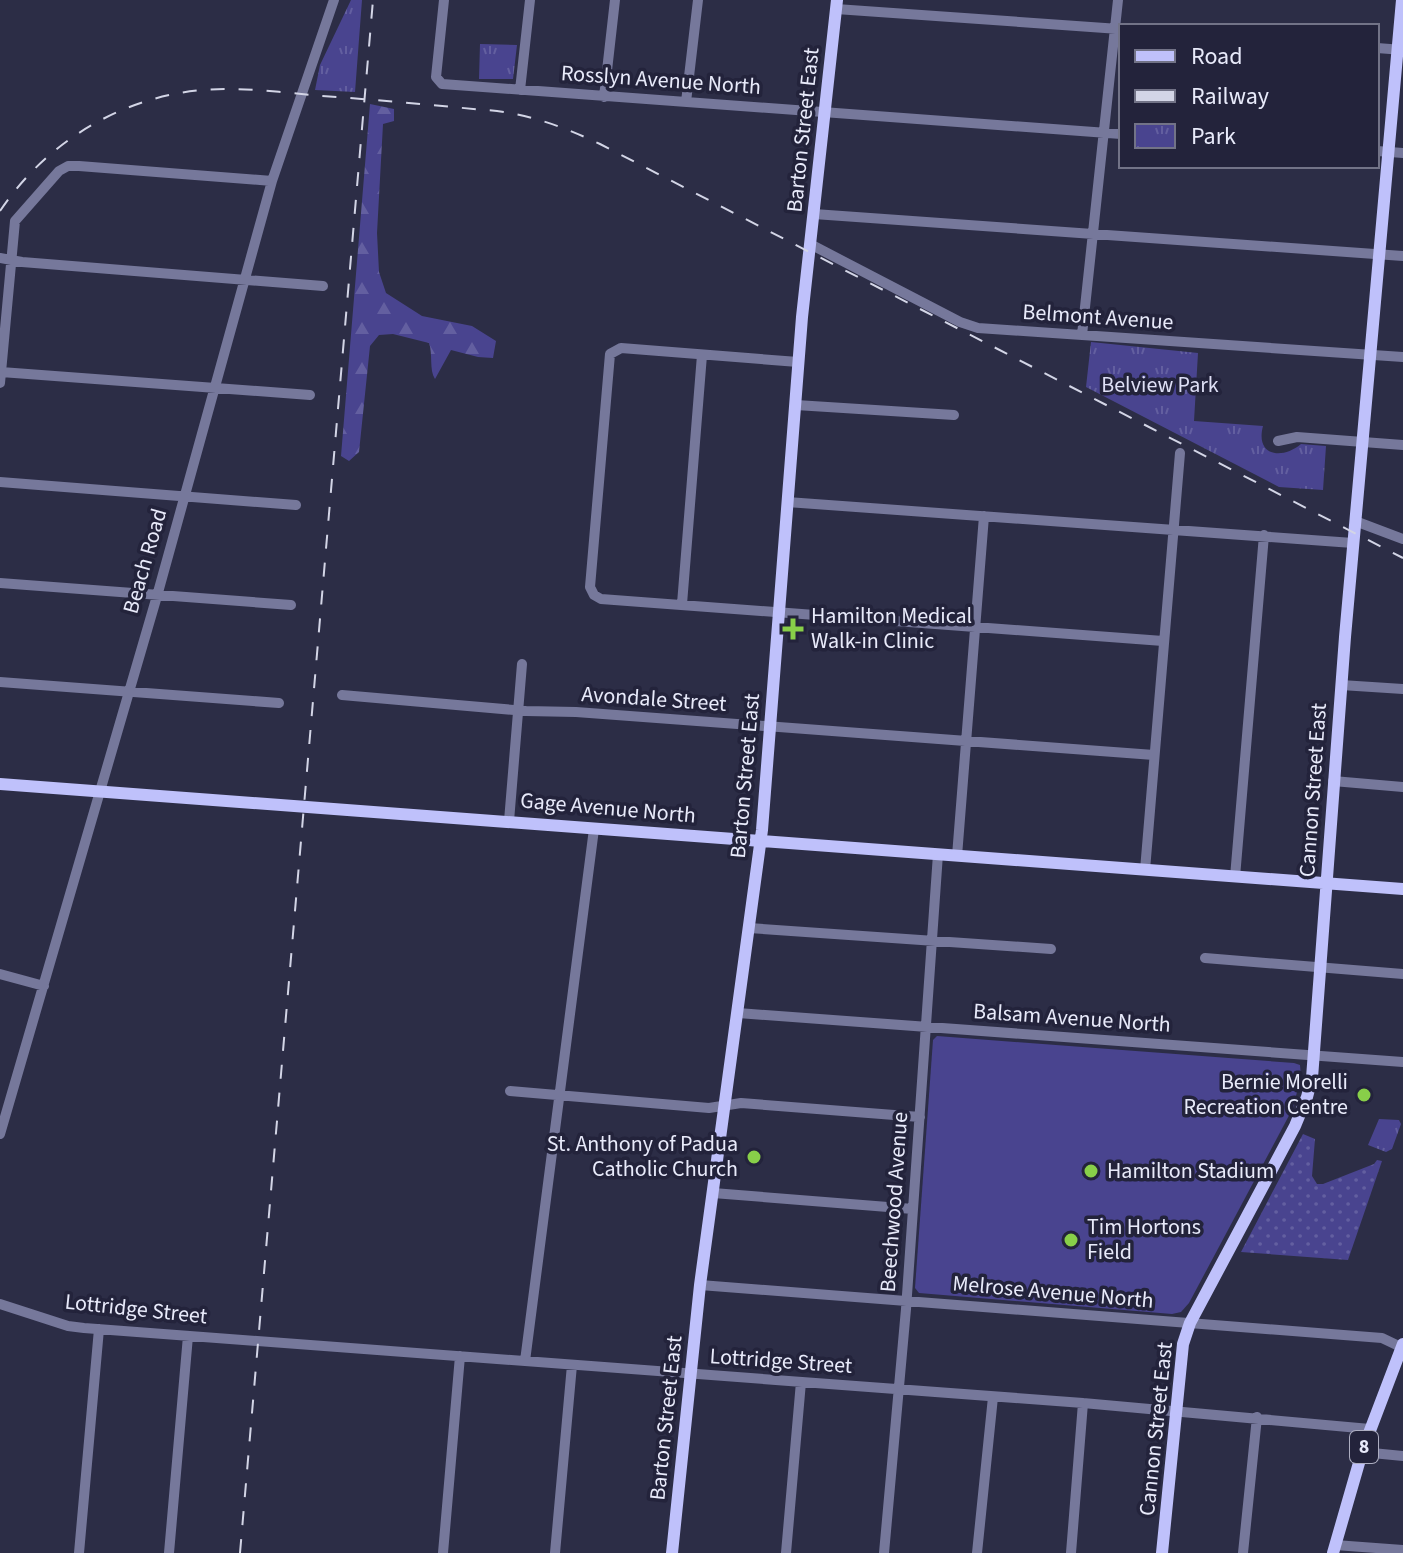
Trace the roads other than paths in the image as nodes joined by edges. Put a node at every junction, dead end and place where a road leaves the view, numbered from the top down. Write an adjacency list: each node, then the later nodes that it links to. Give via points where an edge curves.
1 (334, 0): 20 (street, Beach Road)
2 (444, 0): 12 (street, Rosslyn Avenue North, via 438,81)
3 (530, 0): 12 (street)
4 (615, 0): 13 (street)
5 (698, 0): 14 (street)
6 (1118, 0): 9 (street)
7 (1402, 0): 11 (main road, Cannon Street East)
8 (837, 4): 9 (street); 15 (main road, Barton Street East)
9 (1118, 28): 16 (street)
10 (1379, 48): 11 (street)
11 (1400, 50): 18 (main road, Cannon Street East)
12 (520, 90): 13 (street, Rosslyn Avenue North)
13 (604, 97): 14 (street, Rosslyn Avenue North)
14 (686, 102): 15 (street, Rosslyn Avenue North)
15 (825, 111): 16 (street, Rosslyn Avenue North); 21 (main road, Barton Street East)
16 (1103, 133): 17 (street, Rosslyn Avenue North); 22 (street)
17 (1119, 134)
18 (1383, 152): 19 (street); 24 (main road, Cannon Street East)
19 (1403, 153)
20 (272, 181): 26 (street, via 68,166 51,177 18,215); 27 (street, Beach Road)
21 (814, 214): 22 (street); 23 (main road, Barton Street East)
22 (1092, 233): 24 (street); 29 (street)
23 (810, 244): 29 (street, Belmont Avenue, via 960,322 978,328); 33 (main road, Barton Street East)
24 (1378, 254): 25 (street); 30 (main road, Cannon Street East)
25 (1403, 256)
26 (5, 259): 27 (street); 34 (street)
27 (245, 279): 28 (street); 36 (street, Beach Road)
28 (323, 286)
29 (1082, 335): 30 (street, Belmont Avenue)
30 (1369, 354): 32 (street, Belmont Avenue); 41 (main road, Cannon Street East)
31 (702, 355): 33 (street); 56 (street); 56 (street, via 621,348 610,354 591,574 592,593 601,599)
32 (1403, 357)
33 (798, 362): 38 (main road, Barton Street East)
34 (1, 372): 35 (street); 36 (street)
35 (0, 383)
36 (214, 388): 37 (street); 45 (street, Beach Road)
37 (310, 395)
38 (796, 405): 39 (street); 46 (main road, Barton Street East)
39 (954, 415)
40 (1278, 441): 41 (street, via 1297,437)
41 (1362, 442): 42 (street); 49 (main road, Cannon Street East)
42 (1403, 445)
43 (1180, 453): 50 (street)
44 (0, 482): 45 (street)
45 (183, 498): 47 (street); 55 (street, Beach Road)
46 (787, 502): 48 (street); 58 (main road, Barton Street East)
47 (296, 505)
48 (984, 516): 50 (street); 59 (street)
49 (1355, 521): 52 (street); 53 (main road, Cannon Street East)
50 (1173, 529): 51 (street); 60 (street)
51 (1264, 535): 53 (street); 82 (street)
52 (1403, 539)
53 (1353, 543): 63 (main road, Cannon Street East)
54 (0, 583): 55 (street)
55 (157, 596): 57 (street); 65 (street, Beach Road)
56 (682, 604): 58 (street)
57 (291, 605)
58 (778, 612): 59 (street); 69 (main road, Barton Street East)
59 (975, 627): 60 (street); 70 (street)
60 (1163, 641): 71 (street)
61 (522, 664): 68 (street)
62 (0, 682): 65 (street)
63 (1341, 685): 64 (street); 72 (main road, Cannon Street East)
64 (1403, 689)
65 (129, 693): 67 (street); 75 (street, Beach Road)
66 (342, 695): 68 (street, Avondale Street)
67 (279, 703)
68 (518, 708): 69 (street, Avondale Street); 76 (street)
69 (769, 727): 70 (street, Avondale Street); 78 (main road, Barton Street East)
70 (966, 740): 71 (street, Avondale Street); 80 (street)
71 (1154, 755): 81 (street)
72 (1333, 781): 74 (street); 83 (main road, Cannon Street East)
73 (1, 787): 75 (main road, Gage Avenue North)
74 (1403, 787)
75 (99, 791): 76 (main road, Gage Avenue North); 92 (street, Beach Road)
76 (509, 821): 77 (main road, Gage Avenue North)
77 (594, 829): 78 (main road, Gage Avenue North); 98 (street)
78 (761, 842): 79 (main road, Gage Avenue North); 85 (main road, Barton Street East)
79 (938, 854): 80 (main road, Gage Avenue North); 86 (street, Beechwood Avenue)
80 (957, 856): 81 (main road, Gage Avenue North)
81 (1145, 870): 82 (main road, Gage Avenue North)
82 (1235, 877): 83 (main road, Gage Avenue North)
83 (1326, 883): 84 (main road, Gage Avenue North); 89 (main road, Cannon Street East)
84 (1403, 889)
85 (749, 928): 86 (street); 93 (main road, Barton Street East)
86 (932, 941): 87 (street); 94 (street, Beechwood Avenue)
87 (1051, 949)
88 (1205, 958): 89 (street)
89 (1320, 968): 91 (street); 95 (main road, Cannon Street East)
90 (0, 974): 92 (street)
91 (1403, 974)
92 (44, 986): 101 (street, Beach Road)
93 (738, 1013): 94 (street, Balsam Avenue North); 99 (main road, Barton Street East)
94 (926, 1027): 95 (street, Balsam Avenue North); 100 (street, Beechwood Avenue)
95 (1315, 1056): 96 (street, Balsam Avenue North); 107 (main road, Cannon Street East, via 1295,1126)
96 (1403, 1062)
97 (510, 1091): 98 (street)
98 (559, 1094): 99 (street); 112 (street)
99 (725, 1106): 100 (street); 102 (main road, Barton Street East)
100 (920, 1117): 103 (street, Beechwood Avenue)
101 (0, 1134)
102 (713, 1193): 103 (street); 104 (main road, Barton Street East)
103 (913, 1209): 105 (street, Beechwood Avenue)
104 (700, 1285): 105 (street, Melrose Avenue North); 114 (main road, Barton Street East)
105 (906, 1300): 107 (street, Melrose Avenue North); 116 (street, Beechwood Avenue)
106 (0, 1304): 108 (street, Lottridge Street, via 68,1326)
107 (1190, 1323): 110 (street, Melrose Avenue North, via 1382,1338); 119 (main road, Cannon Street East)
108 (99, 1329): 109 (street, Lottridge Street); 126 (street)
109 (188, 1336): 111 (street, Lottridge Street); 127 (street)
110 (1403, 1346): 121 (main road, 8)
111 (460, 1356): 112 (street, Lottridge Street); 128 (street)
112 (525, 1361): 113 (street, Lottridge Street)
113 (572, 1365): 114 (street, Lottridge Street); 129 (street)
114 (690, 1375): 115 (street, Lottridge Street); 130 (main road, Barton Street East)
115 (801, 1382): 116 (street, Lottridge Street); 131 (street)
116 (899, 1390): 117 (street, Lottridge Street); 132 (street, Beechwood Avenue)
117 (993, 1397): 118 (street, Lottridge Street); 133 (street)
118 (1083, 1403): 119 (street, Lottridge Street); 134 (street)
119 (1175, 1412): 120 (street, Lottridge Street); 135 (main road, Cannon Street East)
120 (1257, 1417): 121 (street, Lottridge Street); 136 (street)
121 (1370, 1429): 122 (main road, 8)
122 (1362, 1452): 123 (street); 124 (main road, 8)
123 (1403, 1456)
124 (1334, 1549): 125 (street)
125 (1403, 1550)
126 (79, 1553)
127 (169, 1553)
128 (443, 1553)
129 (555, 1553)
130 (672, 1553)
131 (786, 1553)
132 (884, 1553)
133 (977, 1553)
134 (1071, 1553)
135 (1162, 1553)
136 (1243, 1553)

